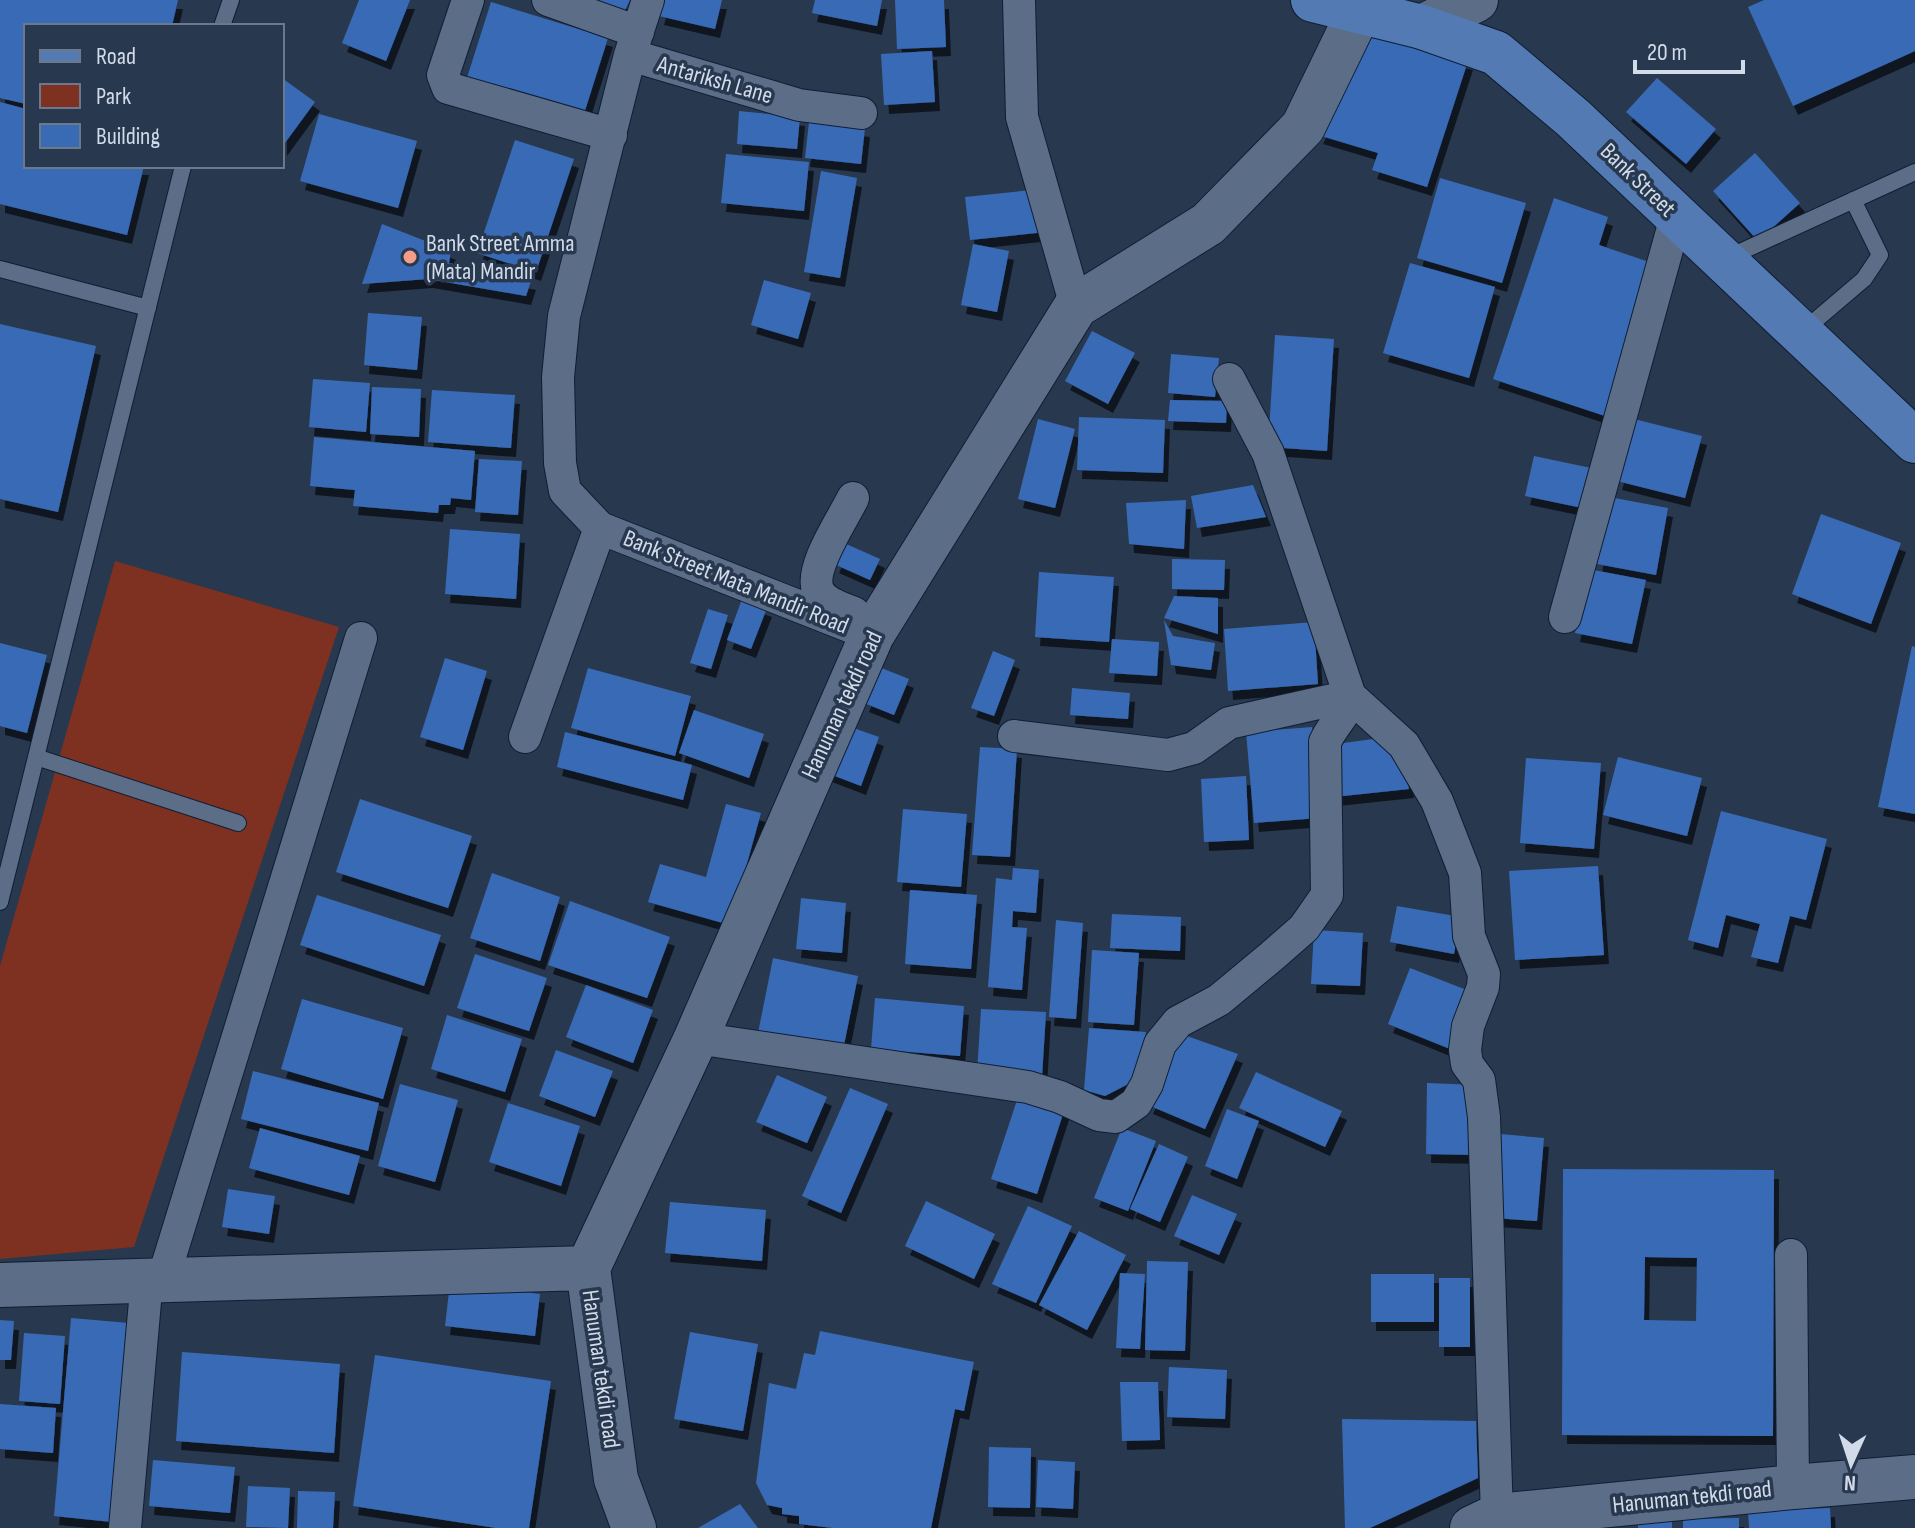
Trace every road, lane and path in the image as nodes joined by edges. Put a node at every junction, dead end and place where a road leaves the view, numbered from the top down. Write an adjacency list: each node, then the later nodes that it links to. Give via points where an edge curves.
1 (231, 0): 9 (lane)
2 (468, 0): 13 (street, via 443,75 448,88)
3 (548, 0): 11 (street, Antariksh Lane)
4 (648, 0): 11 (street, Bank Street Mata Mandir Road)
5 (1019, 0): 20 (street, via 1022,117)
6 (1313, 0): 8 (main road, Bank Street)
7 (1476, 0): 10 (street)
8 (1359, 12): 10 (main road, Bank Street); 20 (street, Hanuman tekdi road, via 1303,127 1208,224)
9 (223, 24)
10 (1422, 27): 17 (main road, Bank Street, via 1496,53)
11 (634, 44): 12 (street, Antariksh Lane, via 799,105); 13 (street, Bank Street Mata Mandir Road)
12 (861, 113)
13 (611, 135): 26 (street, Bank Street Mata Mandir Road, via 564,316 558,377 565,491)
14 (183, 168): 21 (lane)
15 (1915, 172): 16 (lane)
16 (1853, 200): 18 (lane); 22 (lane, via 1880,255 1864,279)
17 (1676, 217): 18 (main road, Bank Street); 27 (street)
18 (1722, 260): 22 (main road, Bank Street)
19 (0, 269): 21 (lane)
20 (1076, 306): 28 (street, Hanuman tekdi road)
21 (148, 308): 33 (lane)
22 (1800, 333): 24 (main road, Bank Street)
23 (1229, 379): 30 (street, via 1268,453)
24 (1915, 441)
25 (853, 498): 28 (street, via 818,566 818,592)
26 (600, 528): 28 (street, Bank Street Mata Mandir Road); 32 (street, Bank Street Mata Mandir Road)
27 (1565, 617)
28 (875, 630): 36 (street, Hanuman tekdi road)
29 (361, 638): 39 (street)
30 (1350, 696): 31 (street, via 1229,723 1194,748 1168,755); 36 (street, via 1325,742 1327,895 1304,928 1272,956 1219,1000 1178,1022 1160,1044 1136,1103 1116,1117 1028,1087); 43 (street, via 1404,745 1437,801 1465,873 1469,936 1484,974 1465,1050 1467,1064 1479,1080 1484,1117)
31 (1014, 736)
32 (525, 737)
33 (36, 757): 34 (lane); 35 (lane)
34 (238, 823)
35 (0, 902)
36 (696, 1038): 38 (street, Hanuman tekdi road)
37 (1791, 1255): 42 (street)
38 (588, 1268): 39 (street); 45 (street, Hanuman tekdi road, via 616,1479)
39 (155, 1279): 40 (street); 44 (street)
40 (0, 1285)
41 (1915, 1477): 42 (street, Hanuman tekdi road)
42 (1793, 1487): 43 (street, Hanuman tekdi road)
43 (1484, 1522)
44 (125, 1528)
45 (634, 1528)

